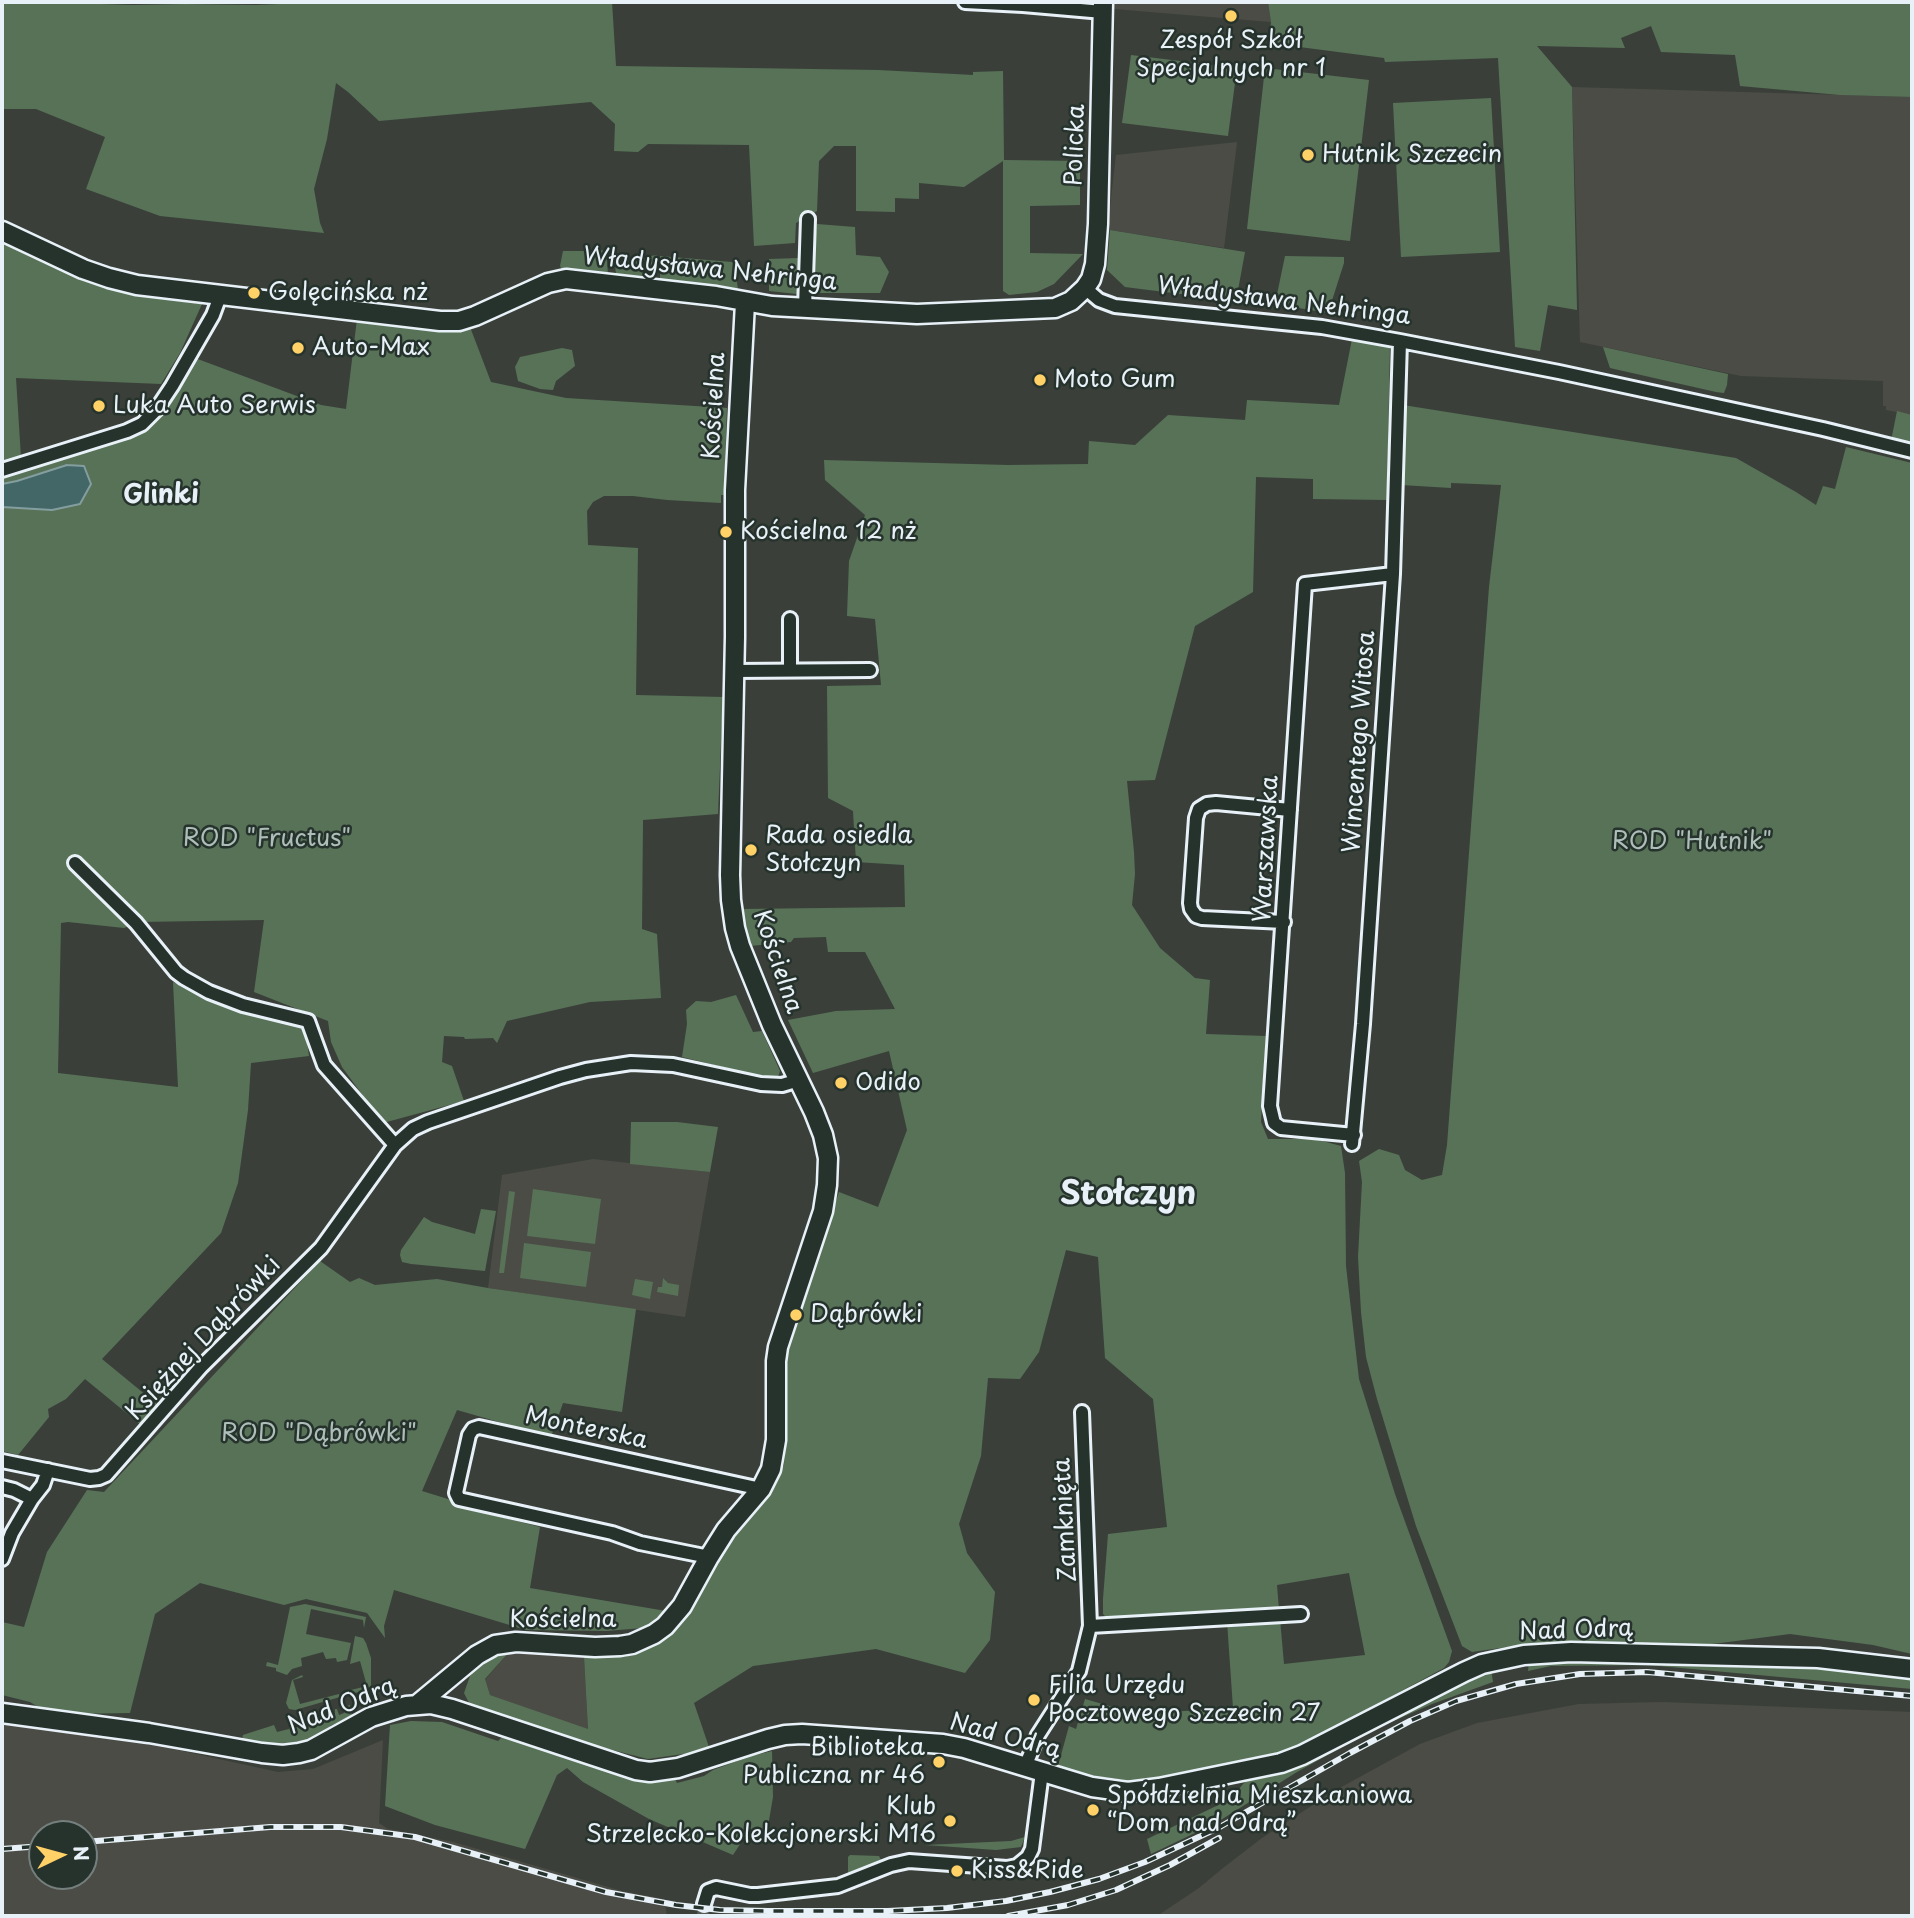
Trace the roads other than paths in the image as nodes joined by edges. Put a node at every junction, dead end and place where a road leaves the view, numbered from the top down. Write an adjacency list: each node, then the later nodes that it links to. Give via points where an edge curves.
1 (965, 2): 2 (street)
2 (1103, 7): 5 (street, Policka, via 1098,235 1094,269)
3 (808, 219): 8 (street)
4 (2, 230): 6 (street, Władysława Nehringa, via 109,278)
5 (1085, 288): 8 (street, Władysława Nehringa, via 1067,303 1048,309 917,314); 9 (street, Władysława Nehringa, via 1115,306)
6 (220, 296): 7 (street, Władysława Nehringa, via 445,321 475,316 564,279); 11 (street, via 172,386 142,424)
7 (745, 303): 8 (street, Władysława Nehringa); 16 (street, Kościelna, via 735,490)
8 (805, 307)
9 (1400, 341): 10 (street, Władysława Nehringa); 12 (street, Wincentego Witosa)
10 (1912, 452)
11 (2, 470)
12 (1393, 574): 17 (street, Warszawska, via 1305,584); 21 (street, Wincentego Witosa)
13 (790, 620): 14 (street)
14 (790, 670): 15 (street); 16 (street)
15 (870, 670)
16 (734, 671): 20 (street, Kościelna, via 730,875 735,928 758,994)
17 (1290, 810): 19 (street, Warszawska); 19 (street, via 1216,803 1199,809 1190,903 1202,918)
18 (75, 863): 22 (street, via 184,978 243,1005 308,1021 324,1065)
19 (1284, 922): 21 (street, Warszawska, via 1271,1115 1281,1128)
20 (799, 1080): 22 (street, Księżnej Dąbrówki, via 761,1084 665,1064 605,1066 440,1117 413,1129); 27 (street, Kościelna, via 823,1135 827,1185 818,1230 778,1347 775,1453)
21 (1353, 1139)
22 (395, 1145): 25 (street, Księżnej Dąbrówki, via 321,1248 201,1367 106,1475 90,1479)
23 (1082, 1412): 33 (street, Zamknięta)
24 (2, 1461): 25 (street, Księżnej Dąbrówki)
25 (48, 1470): 28 (street)
26 (2, 1487): 28 (street)
27 (761, 1489): 30 (street, Kościelna); 30 (street, Monterska, via 479,1427 469,1435 456,1493 459,1499)
28 (32, 1500): 29 (street)
29 (4, 1543): 31 (street)
30 (709, 1557): 34 (street, Kościelna, via 675,1616 644,1640 607,1647 508,1642 487,1648)
31 (2, 1559)
32 (1301, 1614): 33 (street)
33 (1090, 1626): 39 (street, Zamknięta, via 1079,1671 1038,1735)
34 (464, 1666): 36 (street, Kościelna); 37 (street)
35 (1912, 1669): 39 (street, Nad Odrą, via 1818,1658 1524,1655 1464,1672 1281,1763 1128,1792)
36 (418, 1704): 37 (street, Nad Odrą); 38 (street, Nad Odrą, via 371,1717 311,1749 287,1755)
37 (452, 1709): 39 (street, Nad Odrą, via 650,1772 678,1769 768,1739 802,1734 943,1744)
38 (2, 1713)
39 (1033, 1770): 40 (street, Zamknięta, via 1038,1789 1032,1849 1017,1866 912,1861 838,1886 750,1895 716,1888 708,1891)
40 (704, 1904)

